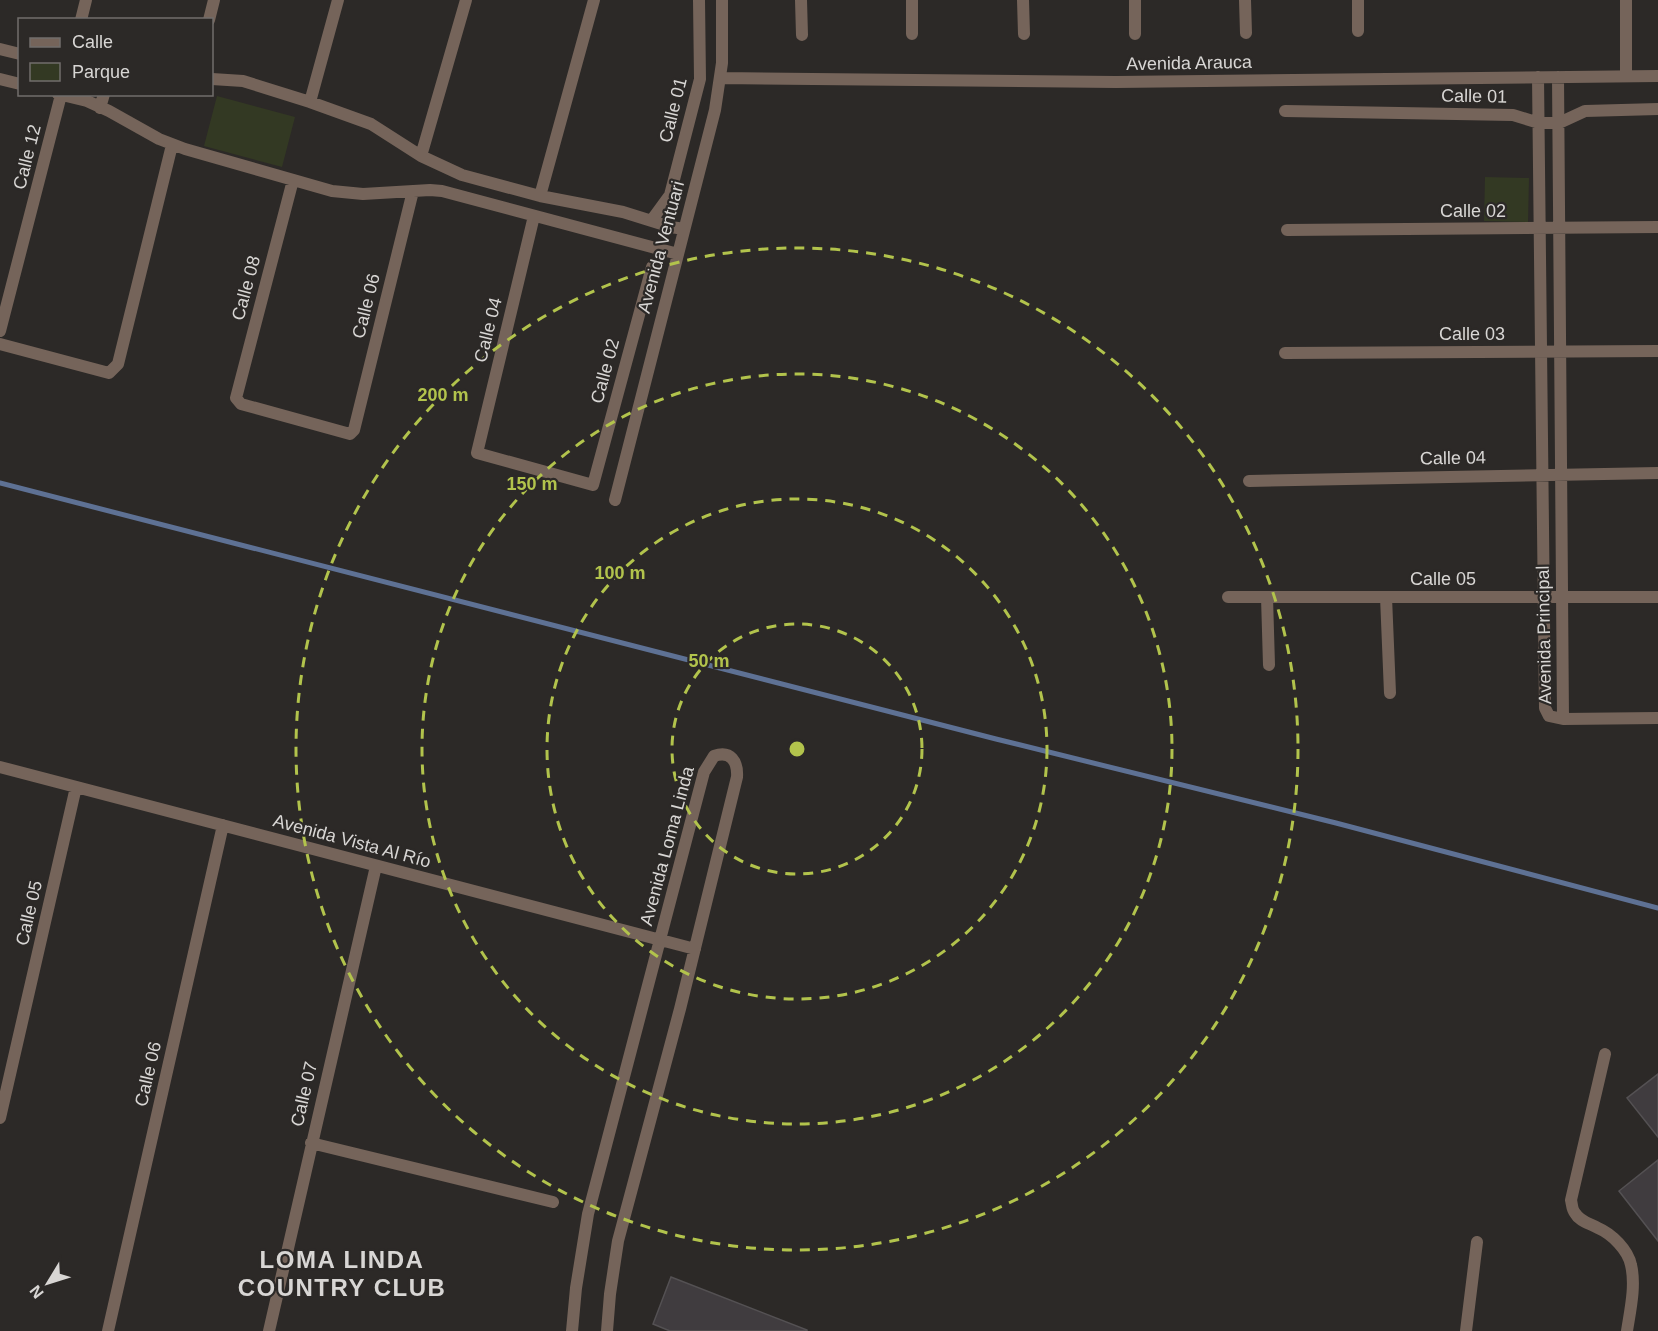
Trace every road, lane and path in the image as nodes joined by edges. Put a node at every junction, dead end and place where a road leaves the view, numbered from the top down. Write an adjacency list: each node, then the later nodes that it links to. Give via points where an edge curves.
1 (86, 0): 15 (street)
2 (214, 0): 16 (street)
3 (338, 0): 36 (street)
4 (466, 0): 43 (street)
5 (594, 0): 48 (street)
6 (699, 0): 50 (street, Calle 01, via 700,79 670,195)
7 (722, 0): 29 (street, Avenida Ventuari)
8 (801, 0): 22 (street)
9 (912, 0): 19 (street)
10 (1023, 0): 20 (street)
11 (1135, 0): 21 (street)
12 (1245, 0): 18 (street)
13 (1358, 0): 17 (street)
14 (1626, 0): 25 (street)
15 (82, 18)
16 (209, 18)
17 (1358, 31)
18 (1246, 33)
19 (912, 34)
20 (1024, 34)
21 (1135, 34)
22 (802, 35)
23 (0, 49): 24 (street)
24 (18, 54)
25 (1626, 76): 26 (street, Avenida Arauca); 28 (street, Avenida Arauca)
26 (1658, 76)
27 (1538, 77): 28 (street, Avenida Arauca); 29 (street, Avenida Arauca, via 1116,82); 40 (street, Avenida Principal)
28 (1558, 77): 41 (street, Avenida Principal)
29 (720, 78): 54 (street, Avenida Ventuari, via 716,110)
30 (0, 79): 32 (street)
31 (213, 79): 36 (street, via 243,81)
32 (18, 84)
33 (59, 96): 58 (street, Calle 12)
34 (63, 96): 37 (street)
35 (103, 96): 37 (street)
36 (310, 102): 43 (street, via 371,124)
37 (100, 108): 42 (street)
38 (1658, 109): 41 (street, Calle 01, via 1585,111)
39 (1284, 111): 40 (street, Calle 01, via 1513,115)
40 (1539, 123): 41 (street, Calle 01); 52 (street, Avenida Principal)
41 (1559, 123): 53 (street, Avenida Principal)
42 (172, 145): 45 (street); 59 (street, via 118,364 109,373)
43 (421, 156): 44 (street)
44 (462, 175): 47 (street); 48 (street)
45 (294, 180): 46 (street, via 344,193); 64 (street, Calle 08, via 236,398 241,404 350,434)
46 (413, 190): 47 (street); 64 (street, Calle 06)
47 (456, 194): 49 (street)
48 (540, 196): 50 (street)
49 (534, 216): 56 (street); 69 (street, Calle 04, via 477,453)
50 (651, 221): 54 (street)
51 (1658, 227): 53 (street, Calle 02)
52 (1540, 228): 53 (street, Calle 02); 55 (street, Calle 02); 61 (street, Avenida Principal)
53 (1559, 228): 62 (street, Avenida Principal)
54 (684, 229): 56 (street, Avenida Ventuari)
55 (1287, 230)
56 (678, 254): 70 (street, Avenida Ventuari)
57 (652, 267): 69 (street, Calle 02)
58 (0, 331)
59 (0, 344)
60 (1658, 351): 62 (street, Calle 03)
61 (1541, 352): 62 (street, Calle 03); 63 (street, Calle 03); 66 (street, Avenida Principal)
62 (1560, 352): 67 (street, Avenida Principal)
63 (1285, 353)
64 (354, 430)
65 (1658, 473): 67 (street, Calle 04)
66 (1542, 475): 67 (street, Calle 04); 68 (street, Calle 04); 74 (street, Avenida Principal)
67 (1561, 475): 76 (street, Avenida Principal)
68 (1249, 481)
69 (593, 485)
70 (615, 500)
71 (1228, 597): 72 (street, Calle 05)
72 (1267, 597): 73 (street, Calle 05); 77 (street)
73 (1386, 597): 74 (street, Calle 05); 78 (street)
74 (1544, 597): 76 (street, Calle 05); 80 (street, Avenida Principal, via 1545,708 1549,716)
75 (1658, 597): 76 (street, Calle 05)
76 (1562, 598): 80 (street, Avenida Principal)
77 (1269, 665)
78 (1390, 693)
79 (1658, 718): 80 (street)
80 (1563, 719)
81 (0, 767): 82 (street, Avenida Vista Al Río)
82 (76, 787): 83 (street, Avenida Vista Al Río); 88 (street, Calle 05)
83 (223, 825): 84 (street, Avenida Vista Al Río); 92 (street, Calle 06)
84 (376, 866): 85 (street, Avenida Vista Al Río); 89 (street, Calle 07)
85 (661, 940): 86 (street, Avenida Vista Al Río); 86 (street, Avenida Loma Linda, via 706,767 714,756 726,754 736,762 737,777); 94 (street, Avenida Loma Linda, via 588,1214)
86 (695, 949): 95 (street, Avenida Loma Linda, via 618,1241)
87 (1605, 1054): 97 (street, via 1571,1200 1574,1213 1583,1222 1610,1236 1627,1255 1632,1279)
88 (0, 1118)
89 (311, 1143): 90 (street); 93 (street, Calle 07)
90 (554, 1202)
91 (1477, 1242): 96 (street)
92 (108, 1331)
93 (268, 1331)
94 (572, 1331)
95 (607, 1331)
96 (1466, 1331)
97 (1627, 1331)

